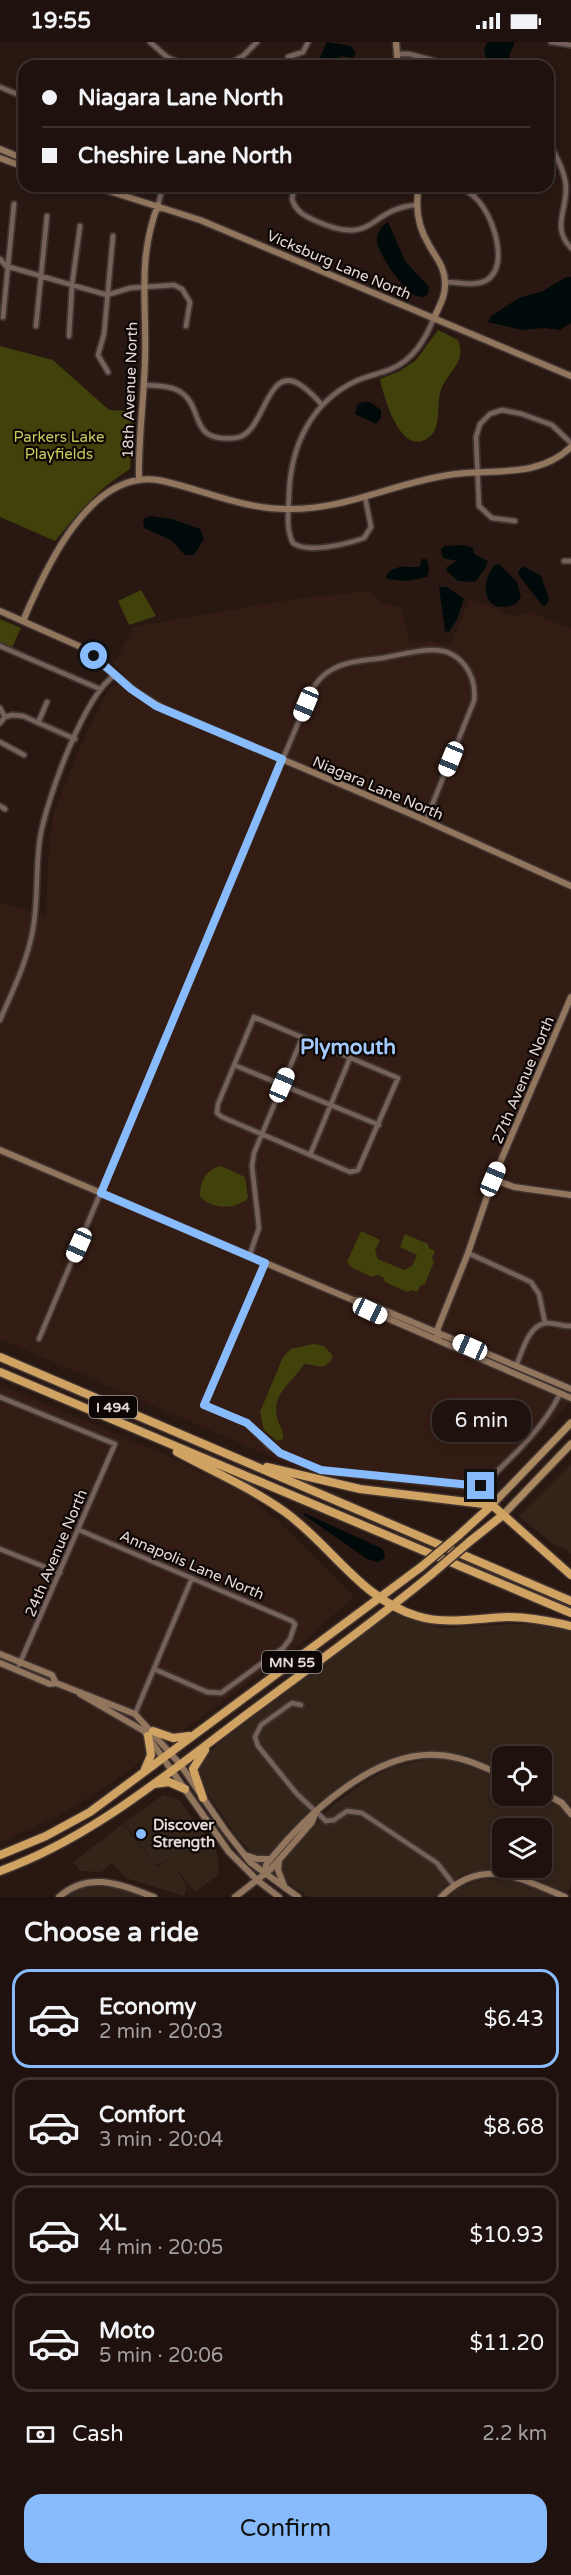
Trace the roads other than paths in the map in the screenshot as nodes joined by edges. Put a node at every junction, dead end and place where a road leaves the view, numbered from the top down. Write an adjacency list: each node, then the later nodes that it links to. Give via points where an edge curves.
1 (150, 42): 9 (street)
2 (257, 42): 10 (street)
3 (308, 42): 8 (street, via 303,52)
4 (396, 42): 7 (street)
5 (551, 42): 6 (street)
6 (571, 45)
7 (396, 54): 11 (street); 12 (street)
8 (288, 57)
9 (173, 60)
10 (237, 60)
11 (397, 60)
12 (432, 60)
13 (0, 87): 14 (street)
14 (18, 94)
15 (0, 150): 17 (street)
16 (554, 154): 20 (street)
17 (18, 157)
18 (0, 158): 19 (street)
19 (18, 165)
20 (568, 189): 34 (street, via 560,226)
21 (114, 192): 29 (street, Vicksburg Lane North)
22 (161, 192): 29 (street, 18th Avenue North)
23 (294, 192): 30 (street, via 296,209 304,215 346,231 363,229 394,208)
24 (418, 192): 30 (street)
25 (468, 192): 27 (street)
26 (476, 192): 27 (street)
27 (473, 195): 39 (street, via 490,221 497,266 481,282)
28 (14, 204): 36 (street)
29 (158, 205): 41 (street, 18th Avenue North, via 146,246); 44 (street, Vicksburg Lane North)
30 (417, 205): 39 (street, via 423,234 443,268)
31 (47, 216): 38 (street)
32 (80, 226): 40 (street)
33 (113, 236): 42 (street)
34 (571, 248)
35 (0, 260): 36 (street)
36 (6, 266): 37 (street); 38 (street); 43 (street)
37 (0, 270)
38 (40, 276): 40 (street); 45 (street)
39 (445, 282): 44 (street)
40 (72, 285): 42 (street); 47 (street)
41 (143, 286): 42 (street); 46 (street, via 174,285 182,289 191,307); 50 (street, 18th Avenue North)
42 (107, 295): 48 (street, via 98,355)
43 (3, 317)
44 (434, 318): 49 (street, Vicksburg Lane North); 51 (street, via 424,341 410,357 392,369 353,382)
45 (36, 326)
46 (186, 326)
47 (69, 336)
48 (108, 372)
49 (571, 376)
50 (144, 385): 51 (street, via 182,393 200,428 217,438 237,438 250,431 271,390 280,383 291,381 302,386); 54 (street, 18th Avenue North)
51 (322, 405): 56 (street, via 304,429 294,455)
52 (571, 445): 53 (street, via 538,467); 53 (street, via 547,423 508,410 490,414 477,430)
53 (477, 472): 55 (street, via 428,478); 57 (street, via 477,500 482,511 492,518)
54 (139, 480): 56 (street, via 165,482 234,503); 61 (street, 18th Avenue North, via 113,490 73,528 42,575)
55 (365, 497): 56 (street, via 328,506); 56 (street, via 370,531 364,538 337,545 296,546 289,535)
56 (289, 509)
57 (515, 521)
58 (564, 561): 59 (street)
59 (571, 561)
60 (0, 611): 61 (street)
61 (23, 621): 63 (street, Niagara Lane North, via 81,647)
62 (0, 646): 64 (street)
63 (115, 675): 64 (street); 73 (street, Niagara Lane North, via 156,706)
64 (100, 689): 70 (street)
65 (47, 702): 69 (street)
66 (0, 708): 67 (street)
67 (5, 717): 68 (street); 69 (street, via 17,715)
68 (0, 723)
69 (38, 723): 70 (street)
70 (75, 739): 77 (street, via 43,822 32,937)
71 (0, 742): 72 (street)
72 (24, 755)
73 (282, 759): 74 (street, Niagara Lane North); 74 (street, via 315,685 325,673 346,664 426,650 444,651 470,671 475,685 472,708); 88 (street)
74 (426, 820): 75 (street, Niagara Lane North)
75 (571, 886)
76 (571, 998): 87 (street, 27th Avenue North)
77 (0, 1020)
78 (302, 1038): 79 (street); 80 (street, via 254,1017); 81 (street)
79 (350, 1058): 82 (street); 83 (street, via 398,1078)
80 (234, 1065): 81 (street); 84 (street, via 217,1113)
81 (282, 1085): 82 (street); 84 (street)
82 (330, 1105): 83 (street); 86 (street)
83 (379, 1125): 86 (street, via 356,1171)
84 (262, 1134): 86 (street); 91 (street, via 252,1166 259,1228)
85 (0, 1150): 88 (street)
86 (309, 1155)
87 (493, 1179): 89 (street, via 514,1187); 90 (street, 27th Avenue North)
88 (101, 1193): 91 (street); 97 (street)
89 (571, 1195)
90 (468, 1253): 94 (street, via 531,1282 539,1294); 96 (street, 27th Avenue North)
91 (249, 1257): 92 (street)
92 (265, 1263): 93 (street); 103 (street, via 204,1405 247,1423 280,1453 321,1470 476,1487 484,1484 536,1432)
93 (353, 1300): 96 (street); 98 (street)
94 (544, 1323): 95 (street); 100 (street, via 532,1331)
95 (571, 1326)
96 (437, 1332): 98 (street, 27th Avenue North); 100 (street)
97 (39, 1339)
98 (437, 1340): 103 (street)
99 (0, 1357): 109 (highway, I 494)
100 (516, 1366): 102 (street)
101 (0, 1372): 107 (highway, I 494)
102 (571, 1389)
103 (560, 1394): 105 (street)
104 (0, 1396): 112 (street, 24th Avenue North, via 115,1444)
105 (571, 1398)
106 (571, 1423): 110 (main road, MN 55)
107 (140, 1432): 117 (highway, via 287,1513); 120 (highway, I 494)
108 (571, 1444): 111 (main road, MN 55)
109 (227, 1455): 110 (highway, via 360,1489); 118 (highway, I 494)
110 (492, 1505): 111 (highway); 117 (highway, MN 55, bridge)
111 (503, 1515): 115 (highway); 119 (highway, MN 55, bridge)
112 (79, 1530): 114 (street, 24th Avenue North); 116 (street, Annapolis Lane North)
113 (0, 1549): 114 (street)
114 (60, 1573): 123 (street, 24th Avenue North)
115 (571, 1575)
116 (192, 1578): 125 (street); 125 (street, Annapolis Lane North, via 295,1624 286,1645 221,1693 210,1693)
117 (378, 1599): 119 (highway); 132 (highway, MN 55)
118 (571, 1600)
119 (393, 1606): 121 (highway, via 424,1618 510,1617); 133 (highway, MN 55)
120 (571, 1613)
121 (571, 1626)
122 (0, 1654): 123 (street)
123 (21, 1662): 126 (street, 24th Avenue North); 127 (street, via 52,1675)
124 (0, 1663): 126 (street)
125 (154, 1669): 130 (street)
126 (17, 1670): 127 (street)
127 (56, 1683): 128 (street)
128 (77, 1691): 130 (street); 131 (street)
129 (301, 1706): 143 (street, via 292,1703 261,1725 256,1742)
130 (135, 1714): 131 (street)
131 (150, 1734): 132 (highway); 134 (street); 138 (highway, via 151,1754)
132 (193, 1736): 134 (highway, MN 55)
133 (212, 1740): 135 (highway, MN 55); 141 (highway, via 193,1769)
134 (166, 1754): 135 (street); 136 (street); 138 (highway, MN 55)
135 (180, 1764): 136 (highway, MN 55); 141 (street)
136 (172, 1770): 139 (highway, MN 55); 140 (street)
137 (492, 1771): 143 (street, via 451,1756 412,1756 368,1774)
138 (144, 1772): 146 (highway, MN 55, via 90,1812)
139 (151, 1785): 140 (highway, via 169,1782); 149 (highway, MN 55, via 87,1830)
140 (186, 1789): 151 (street, via 229,1852)
141 (203, 1798): 145 (street)
142 (552, 1798): 144 (street)
143 (316, 1814): 147 (street); 148 (street); 152 (street, via 330,1822 347,1811 362,1813 437,1863)
144 (571, 1814)
145 (243, 1854): 147 (street); 150 (street)
146 (0, 1855)
147 (271, 1859): 150 (street)
148 (280, 1859): 150 (street); 153 (street, via 278,1870)
149 (0, 1871)
150 (265, 1873): 151 (street); 153 (street)
151 (257, 1880): 157 (street); 158 (street)
152 (454, 1885): 160 (street); 161 (street, via 479,1874 501,1873)
153 (285, 1889): 159 (street)
154 (571, 1891): 161 (street)
155 (59, 1897): 156 (street, via 80,1884 104,1881)
156 (154, 1897)
157 (235, 1897)
158 (279, 1897)
159 (298, 1897)
160 (441, 1897)
161 (566, 1897)

